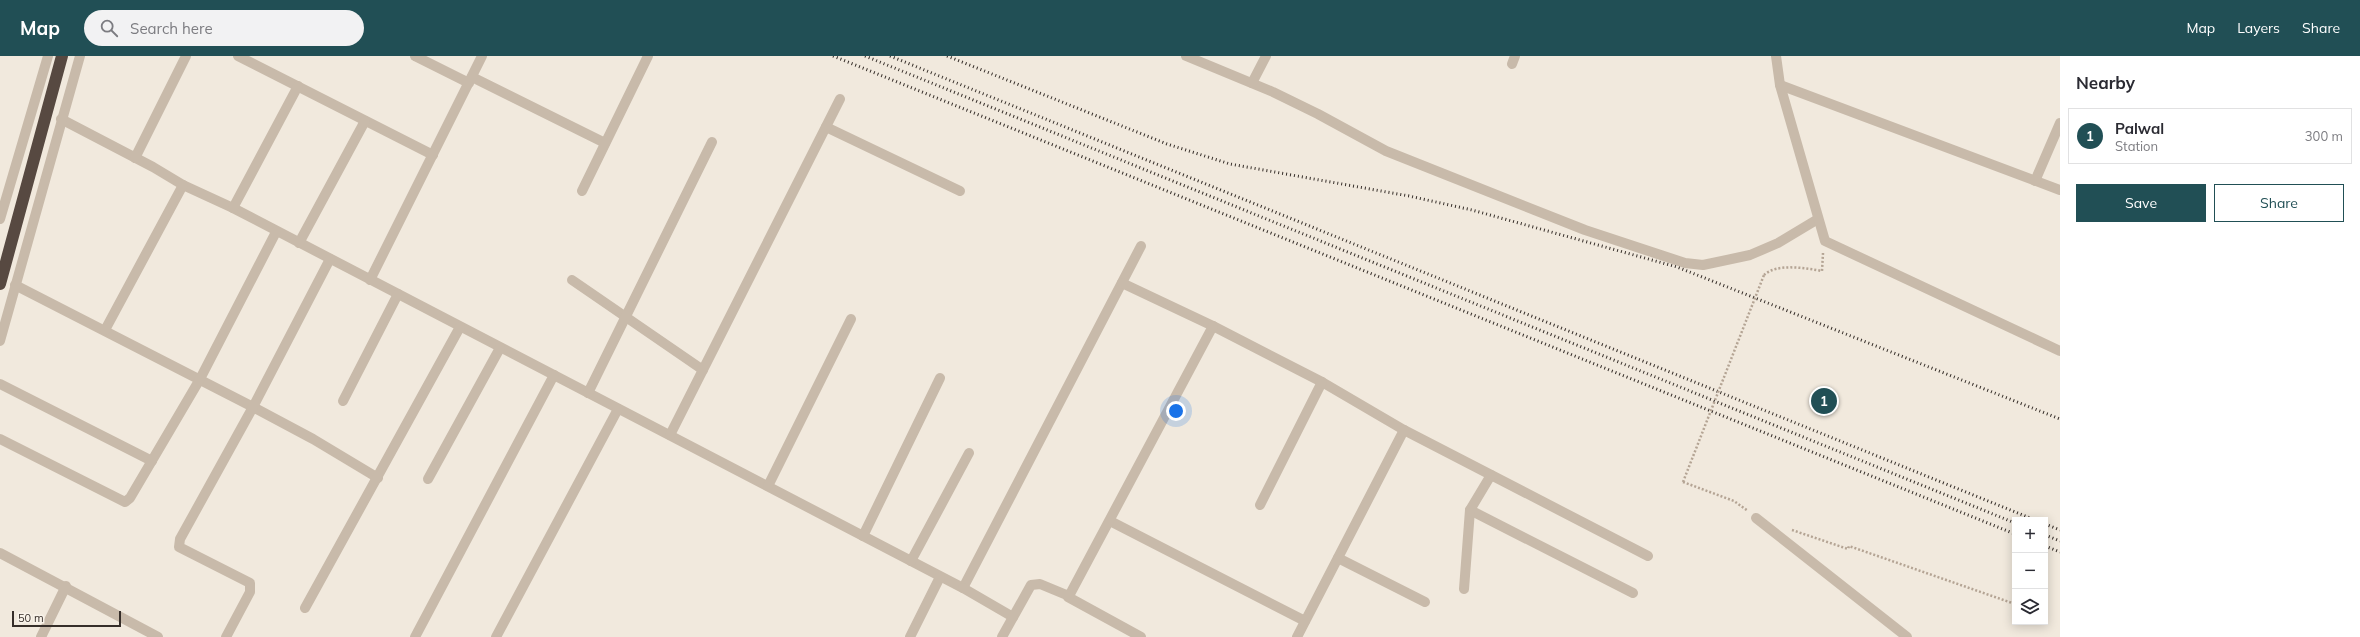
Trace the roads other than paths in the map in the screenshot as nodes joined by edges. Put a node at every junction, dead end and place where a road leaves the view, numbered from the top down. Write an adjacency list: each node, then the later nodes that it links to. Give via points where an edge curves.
1 (48, 56): 31 (street)
2 (62, 56): 40 (highway)
3 (80, 56): 17 (street)
4 (186, 56): 24 (street)
5 (238, 56): 15 (street)
6 (415, 56): 12 (street)
7 (482, 56): 12 (street)
8 (648, 56): 22 (street)
9 (1186, 56): 13 (street)
10 (1266, 56): 13 (street)
11 (1776, 56): 14 (street)
12 (470, 80): 22 (street); 23 (street)
13 (1252, 83): 32 (street, via 1318,114 1386,151 1585,230 1685,263 1703,264 1750,255 1778,243)
14 (1780, 84): 25 (street); 32 (street)
15 (298, 86): 18 (street); 30 (street)
16 (840, 99): 20 (street)
17 (61, 120): 24 (street); 41 (street)
18 (365, 121): 23 (street); 34 (street)
19 (2060, 123): 25 (street)
20 (826, 127): 29 (street); 51 (street)
21 (712, 142): 43 (street)
22 (606, 143): 28 (street)
23 (432, 155): 37 (street)
24 (135, 158): 26 (street)
25 (2035, 181): 27 (street)
26 (183, 185): 30 (street); 47 (street)
27 (2060, 190)
28 (582, 191)
29 (960, 191)
30 (233, 208): 33 (street)
31 (0, 219)
32 (1818, 219): 50 (street, via 1824,241)
33 (276, 232): 34 (street); 54 (street)
34 (299, 243): 36 (street)
35 (1141, 246): 39 (street)
36 (330, 259): 37 (street); 59 (street)
37 (370, 280): 42 (street)
38 (572, 280): 43 (street)
39 (1122, 283): 45 (street); 81 (street)
40 (0, 284)
41 (16, 285): 47 (street); 48 (street)
42 (398, 294): 46 (street); 58 (street)
43 (626, 317): 51 (street); 57 (street)
44 (851, 319): 69 (street)
45 (1213, 326): 55 (street); 73 (street)
46 (460, 327): 49 (street); 67 (street)
47 (105, 330): 54 (street)
48 (0, 341)
49 (500, 348): 52 (street); 68 (street)
50 (2060, 351)
51 (703, 370): 62 (street)
52 (554, 375): 57 (street); 92 (street)
53 (940, 378): 74 (street)
54 (200, 379): 59 (street); 65 (street)
55 (1322, 382): 61 (street); 70 (street)
56 (0, 384): 65 (street)
57 (588, 393): 60 (street)
58 (343, 401)
59 (253, 407): 67 (street); 91 (street, via 178,543 190,553 250,583 250,592)
60 (618, 409): 62 (street); 93 (street)
61 (1404, 430): 66 (street); 77 (street)
62 (670, 435): 69 (street)
63 (0, 439): 65 (street, via 125,502)
64 (969, 453): 78 (street)
65 (152, 461)
66 (1491, 475): 71 (street); 76 (street)
67 (378, 478): 86 (street)
68 (428, 479)
69 (768, 486): 74 (street)
70 (1260, 505)
71 (1470, 510): 82 (street); 83 (street)
72 (1756, 518): 98 (street)
73 (1110, 520): 84 (street); 88 (street)
74 (863, 536): 78 (street)
75 (0, 553): 80 (street)
76 (1648, 556)
77 (1338, 558): 85 (street); 88 (street)
78 (911, 561): 79 (street)
79 (940, 577): 81 (street); 94 (street)
80 (66, 586): 89 (street); 90 (street)
81 (963, 588): 87 (street)
82 (1464, 588)
83 (1633, 594)
84 (1068, 597): 87 (street, via 1040,584 1031,585); 96 (street)
85 (1425, 602)
86 (305, 608)
87 (1013, 617): 95 (street)
88 (1305, 621): 97 (street)
89 (41, 637)
90 (158, 637)
91 (226, 637)
92 (416, 637)
93 (496, 637)
94 (910, 637)
95 (1002, 637)
96 (1141, 637)
97 (1297, 637)
98 (1907, 637)

